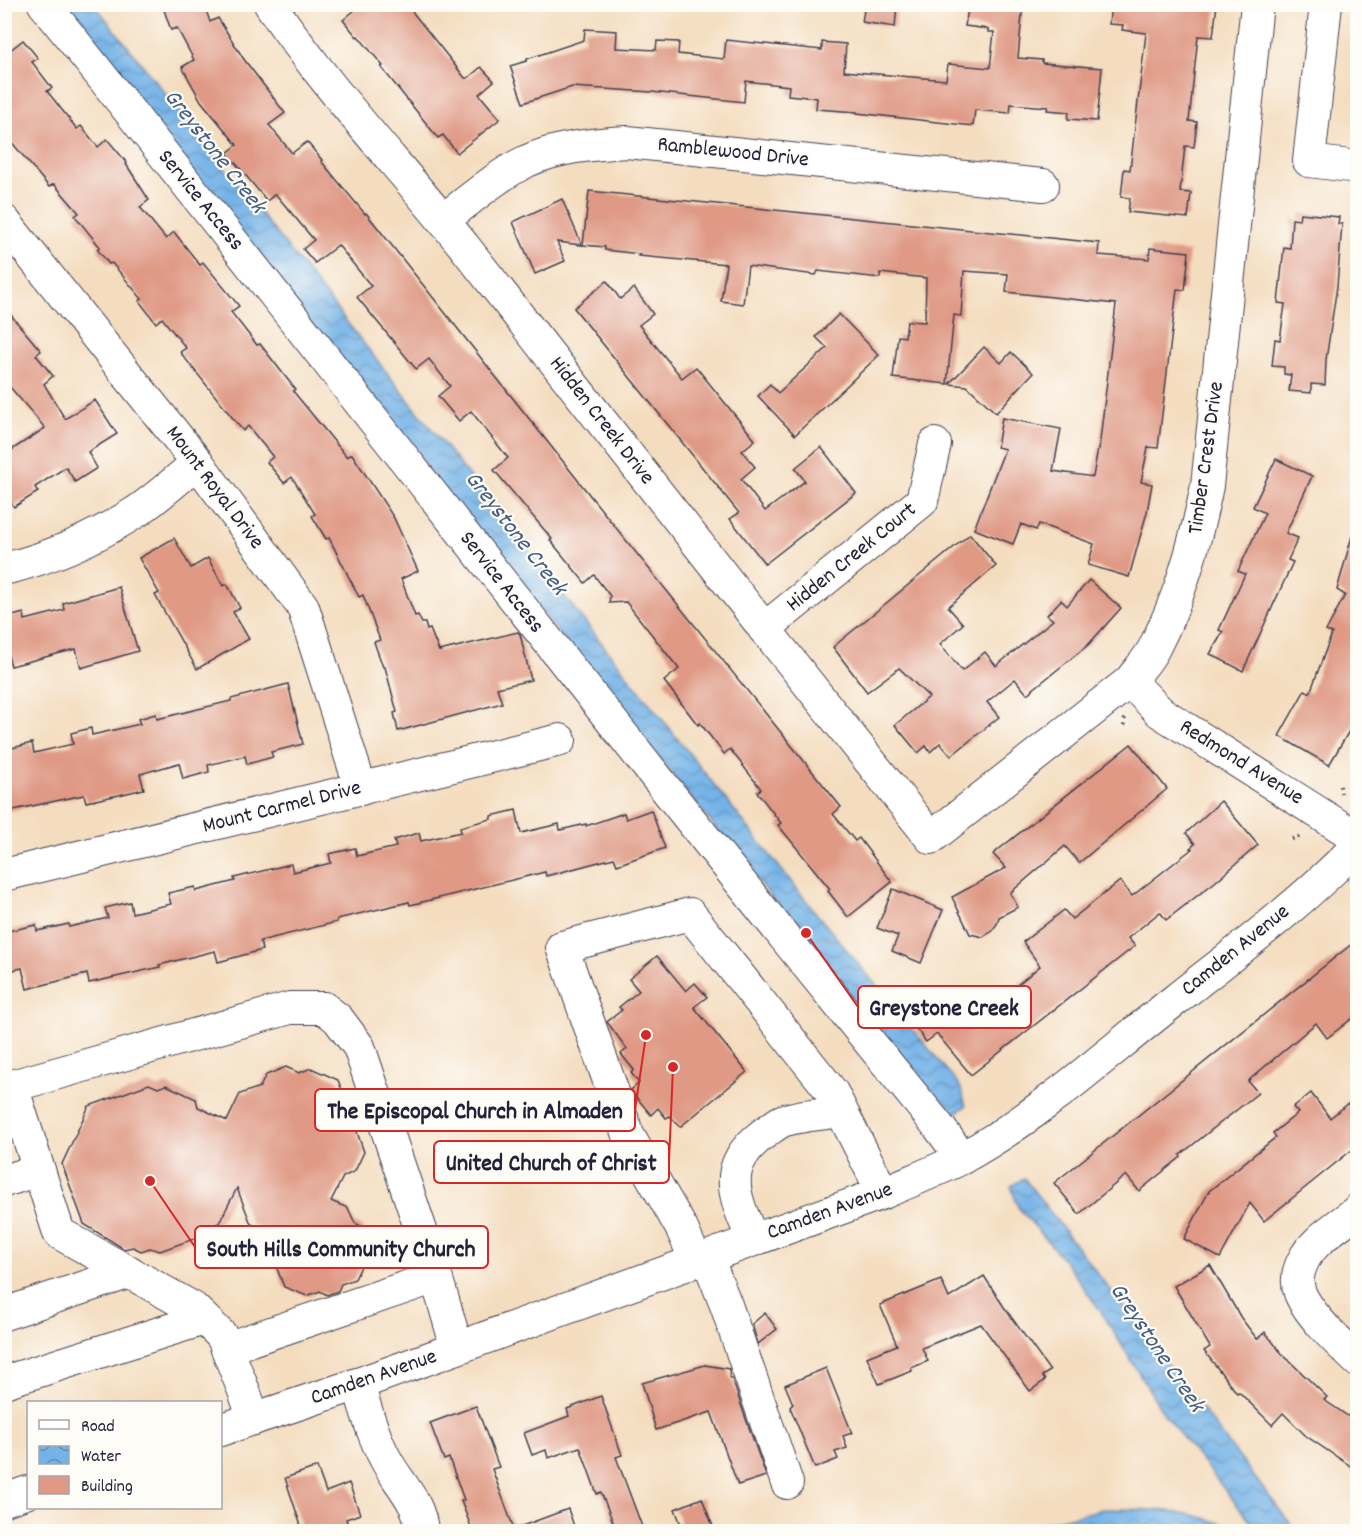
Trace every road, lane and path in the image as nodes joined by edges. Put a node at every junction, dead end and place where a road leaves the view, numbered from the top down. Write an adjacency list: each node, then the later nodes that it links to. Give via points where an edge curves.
1 (44, 4): 26 (street, Service Access, via 574,677)
2 (270, 4): 7 (street, Hidden Creek Drive, via 293,39)
3 (1257, 4): 13 (street, Timber Crest Drive, via 1207,486 1194,547 1174,605 1153,650)
4 (1326, 4): 5 (street, via 1309,161)
5 (1358, 167)
6 (1043, 185): 7 (street, Ramblewood Drive, via 627,142 583,145 528,160)
7 (443, 220): 12 (street, Hidden Creek Drive)
8 (4, 221): 10 (street, Mount Royal Drive)
9 (934, 444): 12 (street, Hidden Creek Court, via 922,501)
10 (198, 463): 11 (street, via 136,512 79,544); 16 (street, Mount Royal Drive, via 303,607)
11 (4, 569)
12 (764, 629): 19 (street, Hidden Creek Drive)
13 (1130, 681): 19 (street, Timber Crest Drive); 20 (street, Redmond Avenue, via 1160,712)
14 (560, 740): 16 (street, Mount Carmel Drive)
15 (1340, 786): 17 (path)
16 (361, 789): 23 (street, Mount Carmel Drive)
17 (1341, 794)
18 (1302, 836): 21 (path)
19 (931, 838)
20 (1358, 838)
21 (1292, 839)
22 (1358, 845): 26 (street, Camden Avenue, via 1253,939 1021,1121)
23 (4, 875)
24 (11, 1108): 27 (street); 34 (street, via 12,1086 290,1008 324,1008 338,1018 359,1047)
25 (842, 1111): 29 (street); 31 (street, via 782,1121 754,1141 736,1163 734,1182 739,1208); 32 (street, via 832,1092 690,914 562,947 628,1134)
26 (962, 1158): 29 (street, Camden Avenue)
27 (39, 1170): 28 (street); 33 (street, via 59,1233)
28 (4, 1181)
29 (883, 1193): 31 (street, Camden Avenue)
30 (1358, 1210): 39 (street, via 1317,1243 1297,1277 1300,1293 1317,1318)
31 (753, 1240): 32 (street, Camden Avenue)
32 (702, 1259): 38 (street, Camden Avenue); 44 (street, via 726,1305)
33 (130, 1272): 35 (street); 36 (street, via 193,1308)
34 (434, 1272): 37 (street); 38 (street)
35 (4, 1314)
36 (204, 1319): 37 (street, via 222,1336); 40 (street)
37 (227, 1348): 42 (street)
38 (457, 1348): 41 (street, Camden Avenue)
39 (1358, 1361)
40 (4, 1382)
41 (358, 1384): 42 (street, Camden Avenue); 47 (street, via 373,1433 413,1502)
42 (254, 1419): 43 (street, Camden Avenue)
43 (222, 1429)
44 (787, 1484)
45 (27, 1492): 46 (street)
46 (4, 1500)
47 (422, 1532)

